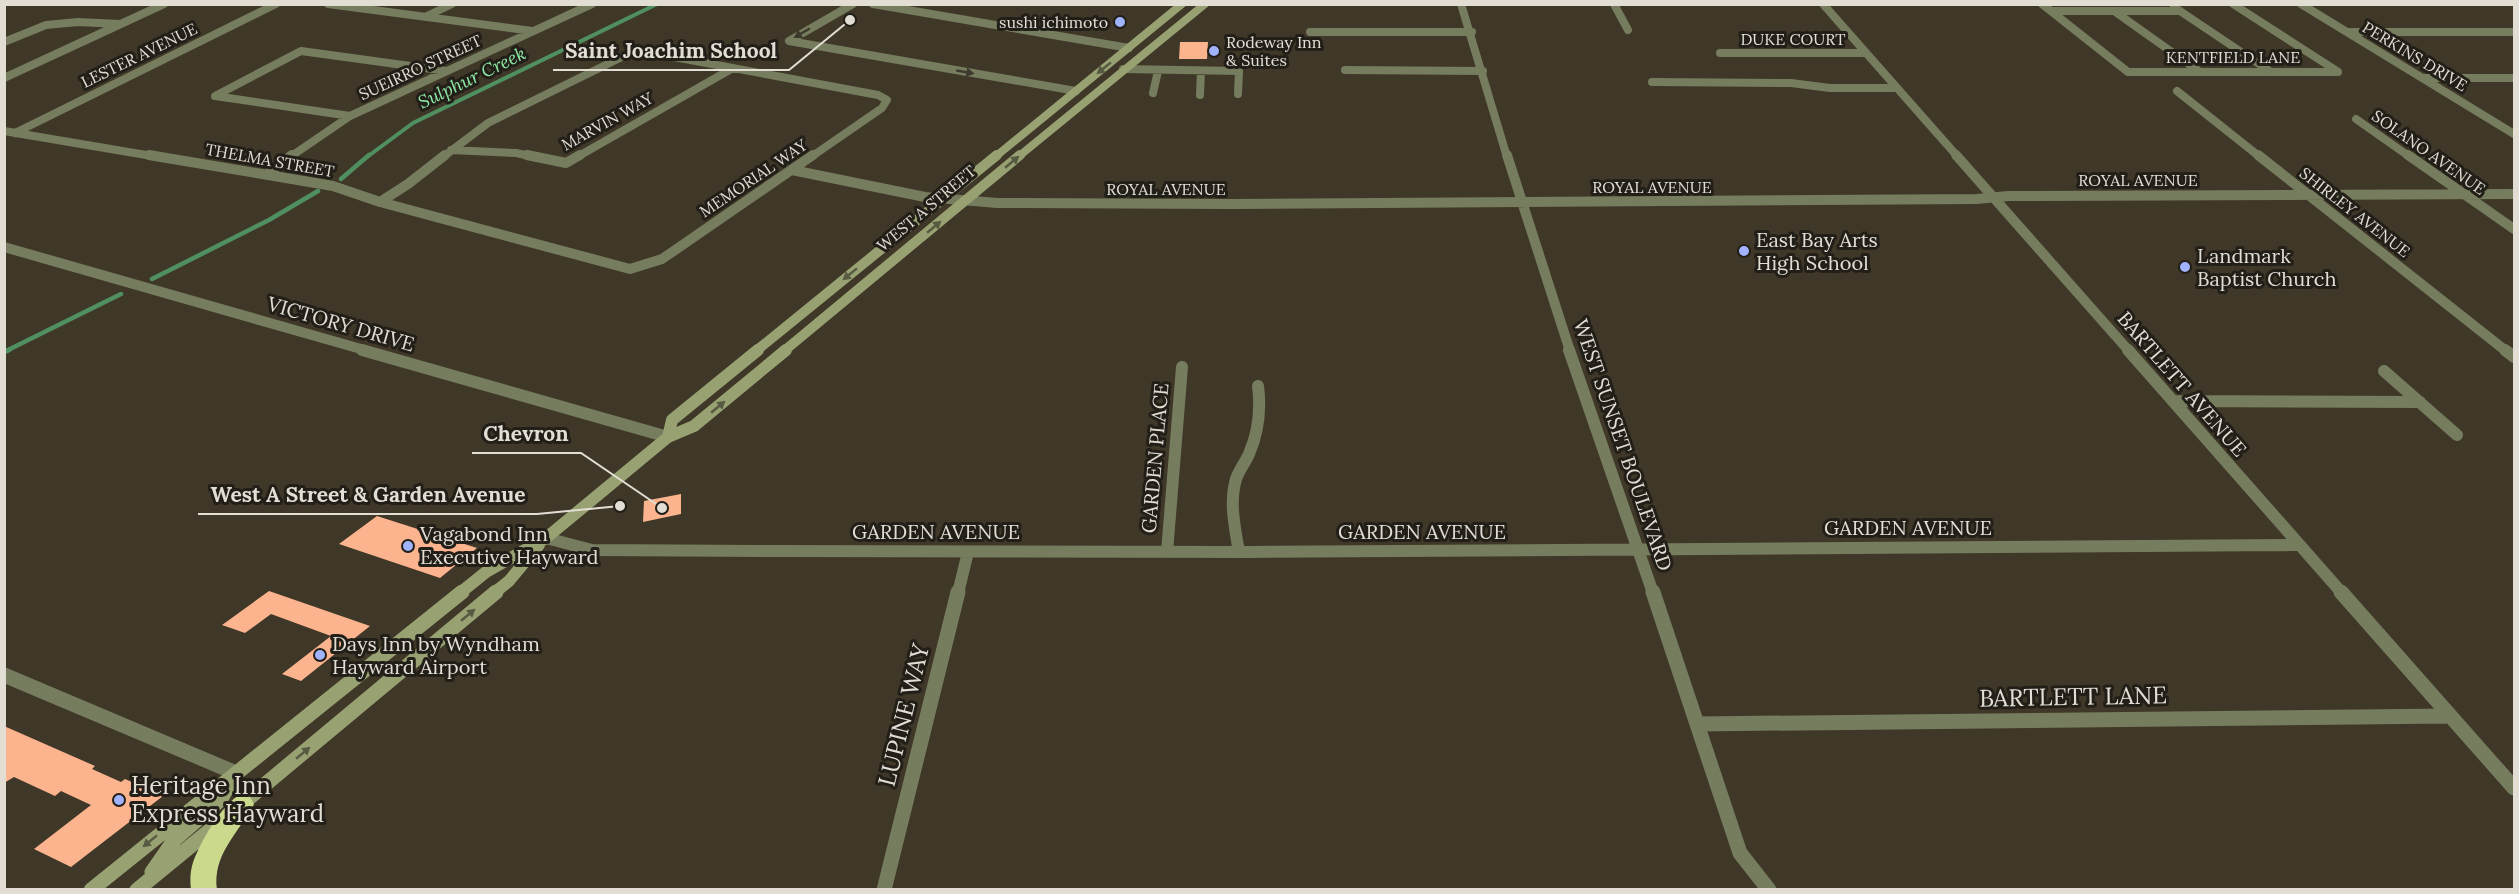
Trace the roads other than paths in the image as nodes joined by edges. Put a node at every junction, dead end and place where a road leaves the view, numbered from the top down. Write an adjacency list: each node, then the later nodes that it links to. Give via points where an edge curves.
1 (164, 4): 22 (street)
2 (276, 4): 59 (street, LESTER AVENUE)
3 (328, 4): 21 (street)
4 (452, 4): 21 (street)
5 (592, 4): 24 (street, SUEIRRO STREET)
6 (853, 4): 50 (street, one-way to 50, via 789,41)
7 (873, 4): 30 (street)
8 (1184, 4): 20 (main road); 30 (main road, WEST A STREET)
9 (1205, 4): 20 (main road, WEST A STREET)
10 (1461, 4): 26 (street, WEST SUNSET BOULEVARD)
11 (1614, 4): 23 (street)
12 (1822, 4): 32 (street, BARTLETT AVENUE)
13 (2042, 4): 17 (street)
14 (2171, 4): 19 (street)
15 (2234, 4): 44 (street, KENTFIELD LANE, via 2338,72)
16 (2301, 4): 28 (street, PERKINS DRIVE)
17 (2051, 11): 18 (street); 43 (street, KENTFIELD LANE, via 2128,72)
18 (2114, 11): 19 (street); 43 (street)
19 (2180, 11): 44 (street)
20 (1195, 13): 33 (main road, WEST A STREET)
21 (426, 17): 24 (street)
22 (121, 24): 29 (street, via 46,25); 38 (street)
23 (1628, 30)
24 (533, 32): 39 (street, SUEIRRO STREET)
25 (1310, 32): 26 (street)
26 (1472, 32): 42 (street, WEST SUNSET BOULEVARD)
27 (2514, 32): 28 (street)
28 (2347, 33): 46 (street, PERKINS DRIVE)
29 (4, 42)
30 (1129, 48): 33 (main road); 50 (main road, WEST A STREET, one-way to 50)
31 (1720, 53): 32 (street, DUKE COURT)
32 (1866, 53): 49 (street, BARTLETT AVENUE)
33 (1141, 54): 36 (main road, WEST A STREET)
34 (733, 68): 60 (street, MARVIN WAY, via 566,162 516,153); 60 (street, via 636,50 488,123); 61 (street, MEMORIAL WAY, via 878,94 887,100 882,108)
35 (4, 69): 38 (street)
36 (1123, 69): 40 (street); 68 (main road, WEST A STREET, one-way to 36)
37 (1345, 70): 42 (street)
38 (20, 71): 45 (street)
39 (447, 71): 55 (street, SUEIRRO STREET); 55 (street, via 302,51 214,96)
40 (1158, 71): 41 (street); 52 (street)
41 (1201, 71): 53 (street); 54 (street, via 1239,71)
42 (1483, 71): 70 (street, WEST SUNSET BOULEVARD)
43 (2200, 72): 44 (street, KENTFIELD LANE)
44 (2271, 72)
45 (4, 78)
46 (2423, 78): 47 (street); 58 (street, PERKINS DRIVE)
47 (2514, 78)
48 (1652, 82): 49 (street)
49 (1897, 88): 66 (street, BARTLETT AVENUE)
50 (1076, 91): 67 (main road, WEST A STREET)
51 (2177, 91): 65 (street, SHIRLEY AVENUE)
52 (1153, 93)
53 (1200, 94)
54 (1238, 94)
55 (350, 116): 62 (street, SUEIRRO STREET)
56 (2356, 119): 63 (street, SOLANO AVENUE)
57 (4, 131): 59 (street, THELMA STREET)
58 (2512, 131)
59 (15, 133): 62 (street, THELMA STREET)
60 (451, 150): 69 (street, via 416,180)
61 (792, 170): 67 (street, ROYAL AVENUE); 73 (street, MEMORIAL WAY, via 662,259)
62 (269, 174): 69 (street, THELMA STREET, via 333,186)
63 (2463, 194): 64 (street, ROYAL AVENUE); 65 (street, ROYAL AVENUE); 71 (street, SOLANO AVENUE)
64 (2514, 194)
65 (2308, 195): 66 (street, ROYAL AVENUE); 74 (street, SHIRLEY AVENUE)
66 (1993, 197): 70 (street, ROYAL AVENUE); 78 (street, BARTLETT AVENUE)
67 (945, 198): 68 (street, ROYAL AVENUE); 81 (main road, WEST A STREET, one-way to 81, via 672,420)
68 (967, 200): 70 (street, ROYAL AVENUE); 81 (main road, WEST A STREET, one-way to 68, via 694,426)
69 (380, 202): 73 (street, THELMA STREET)
70 (1521, 203): 84 (street, WEST SUNSET BOULEVARD)
71 (2514, 229)
72 (4, 247): 81 (street, VICTORY DRIVE)
73 (630, 269)
74 (2514, 357)
75 (1182, 367): 86 (street, GARDEN PLACE)
76 (2384, 370): 79 (street)
77 (1258, 386): 87 (street, via 1259,418 1236,477 1232,502)
78 (2173, 401): 79 (street); 83 (street, BARTLETT AVENUE)
79 (2420, 402): 80 (street)
80 (2457, 435)
81 (668, 437): 82 (main road, WEST A STREET)
82 (546, 538): 85 (street, GARDEN AVENUE, via 592,550); 91 (main road, WEST A STREET, via 486,572); 93 (main road, WEST A STREET, one-way to 82, via 509,581)
83 (2299, 545): 84 (street, GARDEN AVENUE); 89 (street, BARTLETT AVENUE)
84 (1639, 550): 87 (street, GARDEN AVENUE); 90 (street, WEST SUNSET BOULEVARD)
85 (968, 552): 86 (street, GARDEN AVENUE); 97 (street, LUPINE WAY)
86 (1167, 552): 87 (street, GARDEN AVENUE)
87 (1239, 552)
88 (4, 675): 91 (street)
89 (2450, 716): 90 (street, BARTLETT LANE); 92 (street, BARTLETT AVENUE)
90 (1697, 724): 98 (street, WEST SUNSET BOULEVARD, via 1740,853)
91 (236, 772): 94 (main road, via 221,800 175,839); 95 (main road, WEST A STREET, one-way to 95)
92 (2514, 788)
93 (242, 804): 94 (main road, WEST A STREET); 96 (highway, via 208,854 201,878)
94 (141, 886)
95 (91, 890)
96 (204, 890)
97 (884, 890)
98 (1768, 890)

